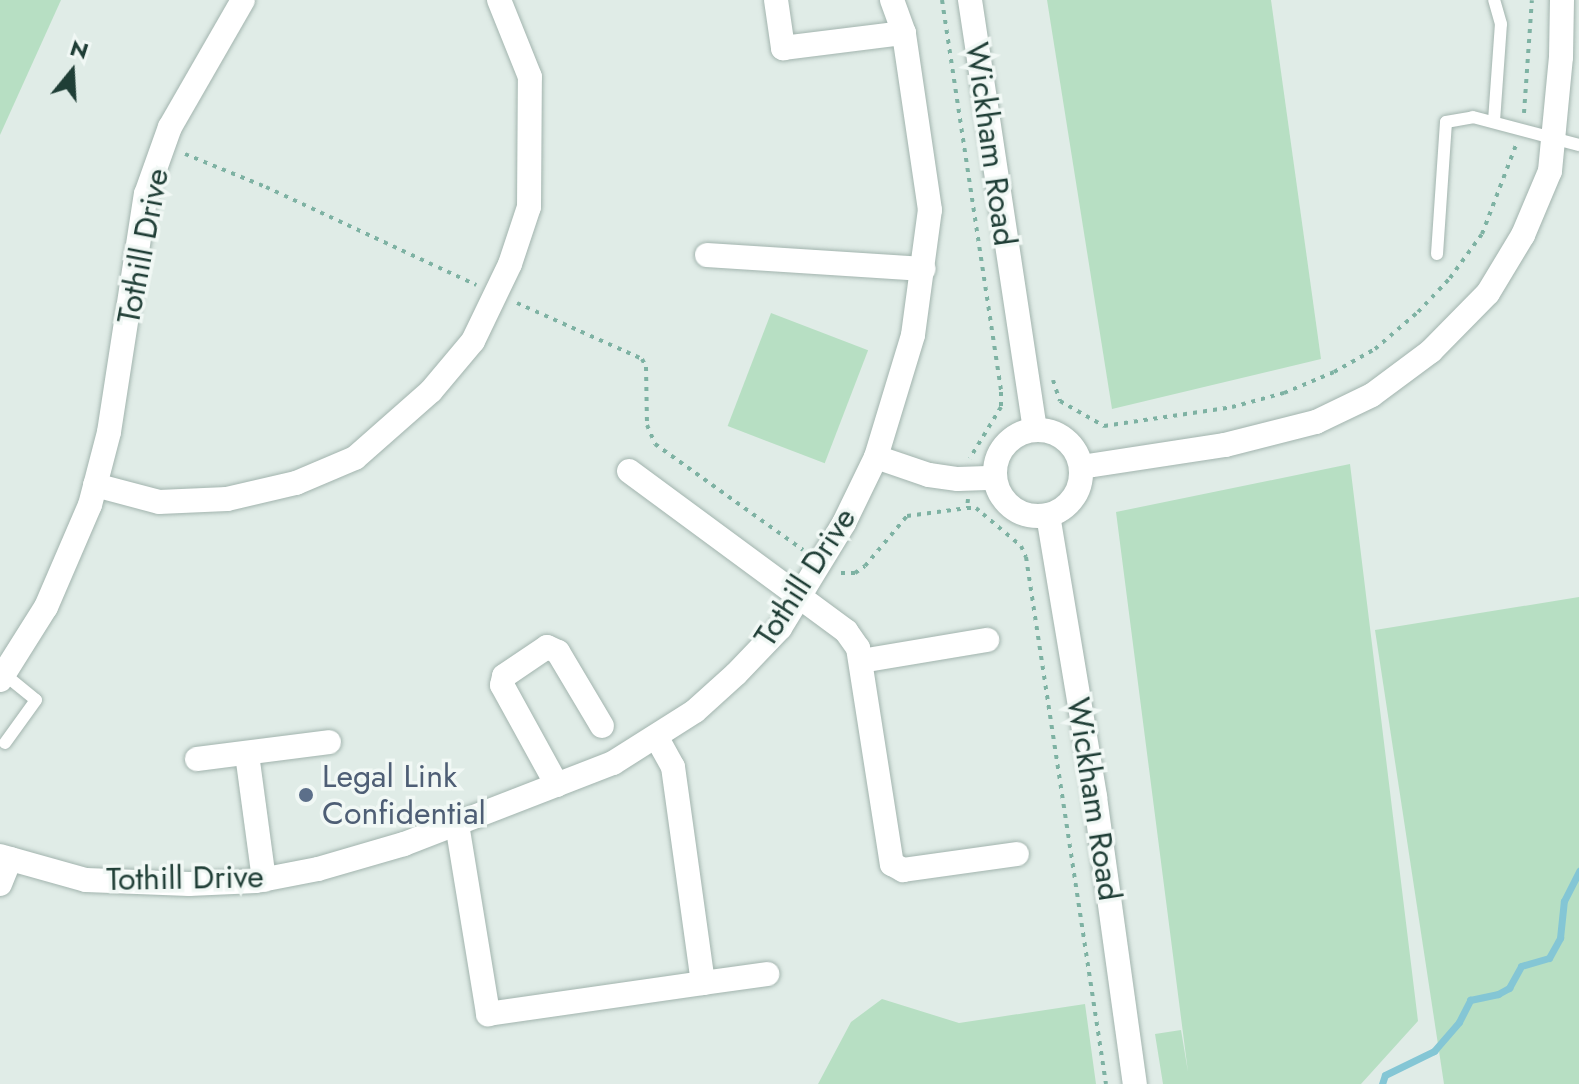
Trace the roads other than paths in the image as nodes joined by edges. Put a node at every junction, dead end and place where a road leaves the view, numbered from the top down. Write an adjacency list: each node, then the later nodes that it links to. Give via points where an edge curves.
1 (243, 0): 20 (street, Tothill Drive, via 170,127 146,194 120,367)
2 (499, 0): 20 (street, via 530,77 529,207 510,264 473,341 431,391 355,458 296,483 227,499 159,502)
3 (776, 0): 8 (street, via 783,48)
4 (892, 0): 8 (street, Tothill Drive)
5 (970, 0): 15 (street, Wickham Road)
6 (1494, 0): 9 (lane, via 1501,24)
7 (1562, 0): 10 (street)
8 (904, 33): 14 (street, Tothill Drive, via 930,210)
9 (1494, 121): 10 (lane); 12 (lane, via 1473,117 1446,122)
10 (1553, 138): 11 (lane); 17 (street, via 1550,171 1523,235 1488,293 1431,351 1372,395 1316,422 1225,445)
11 (1579, 145)
12 (1437, 254)
13 (707, 255): 14 (street)
14 (924, 269): 16 (street, Tothill Drive, via 913,335)
15 (1035, 430): 17 (street, via 1065,439); 19 (street, via 1010,440 996,464)
16 (876, 457): 19 (street, via 929,475); 22 (street, Tothill Drive)
17 (1081, 467): 21 (street, via 1074,497)
18 (629, 471): 22 (street)
19 (995, 478): 21 (street, via 1007,504 1019,512)
20 (95, 485): 25 (street, Tothill Drive, via 46,607)
21 (1048, 515): 40 (street, Wickham Road)
22 (799, 596): 24 (street, via 846,631); 27 (street, Tothill Drive, via 780,628 736,674 695,711)
23 (987, 640): 24 (street)
24 (861, 661): 34 (street, via 892,864 903,870)
25 (2, 677): 29 (lane, via 36,700)
26 (602, 726): 32 (street, via 558,652 547,647 504,676 502,685)
27 (656, 736): 32 (street, Tothill Drive, via 613,763); 39 (street, via 673,767)
28 (329, 742): 30 (street)
29 (5, 743)
30 (247, 754): 31 (street); 36 (street)
31 (197, 759)
32 (557, 785): 33 (street, Tothill Drive)
33 (457, 824): 36 (street, Tothill Drive, via 318,869); 39 (street, via 488,1014)
34 (1017, 854)
35 (5, 858): 36 (street, Tothill Drive, via 86,880); 37 (street)
36 (264, 880)
37 (0, 884)
38 (767, 974): 39 (street)
39 (703, 983)
40 (1135, 1084)

